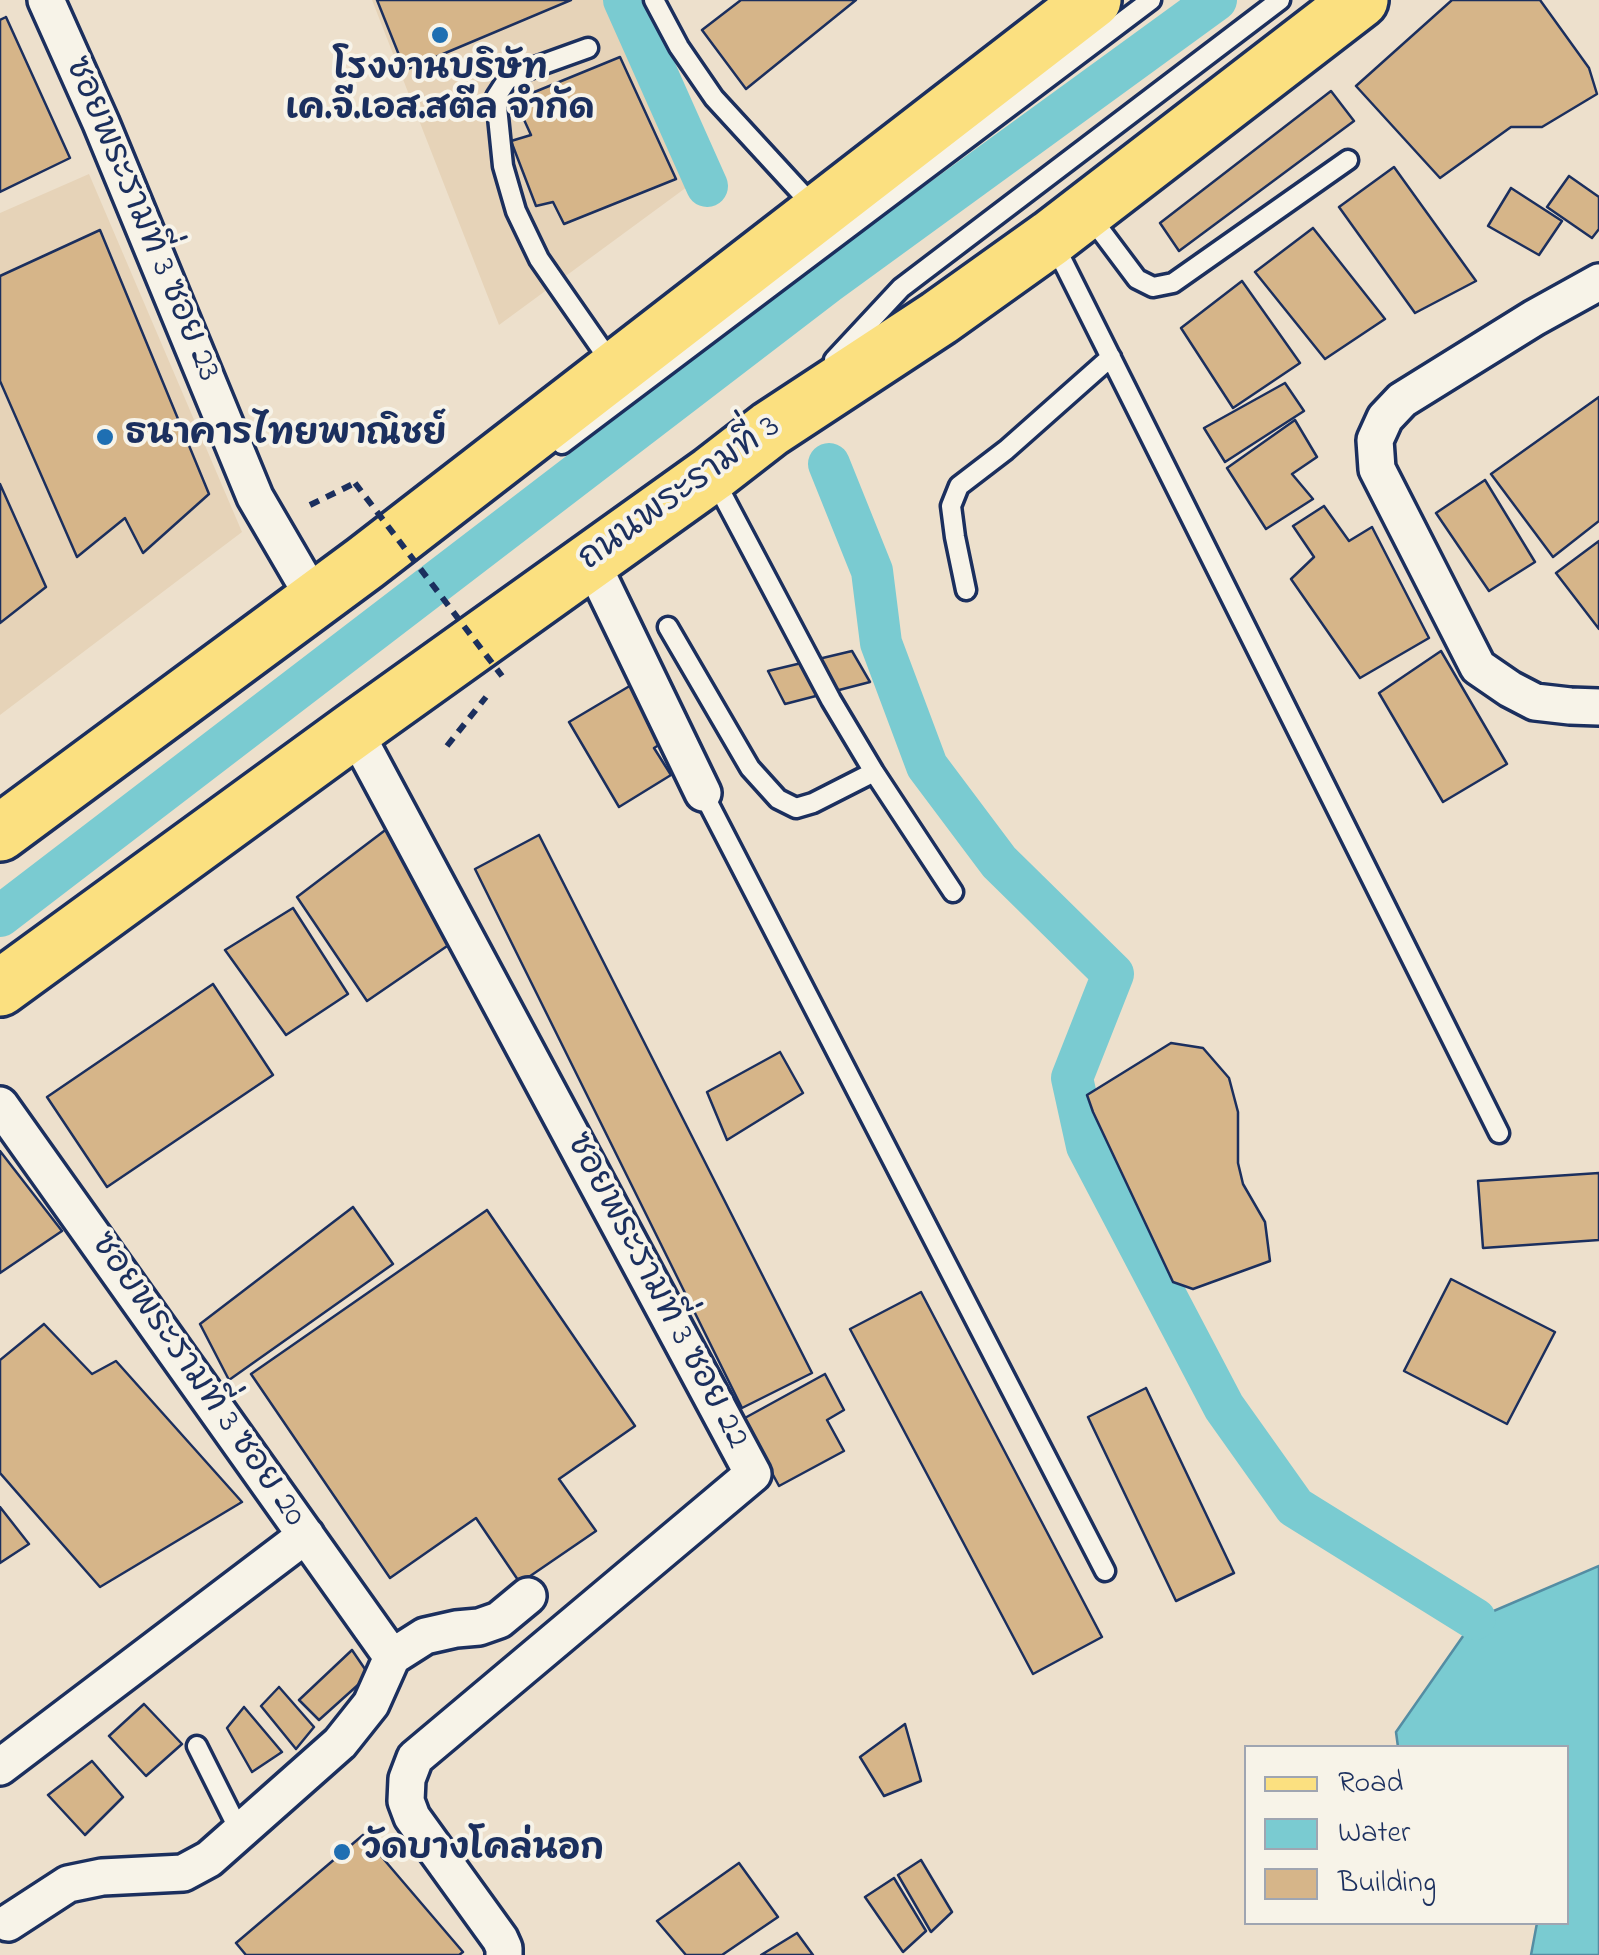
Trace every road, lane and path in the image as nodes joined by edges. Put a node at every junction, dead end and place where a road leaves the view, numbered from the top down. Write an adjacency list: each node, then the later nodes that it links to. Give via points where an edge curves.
1 (46, 0): 22 (street, ซอยพระรามที่ 3 ซอย 23, via 255,497)
2 (654, 0): 9 (lane, via 714,98)
3 (1093, 0): 9 (main road)
4 (1151, 0): 15 (lane)
5 (1280, 0): 14 (lane, via 902,288)
6 (1360, 0): 10 (main road, ถนนพระรามที่ 3)
7 (588, 48): 13 (lane, via 524,70 506,80 496,97 503,166 516,210 539,259)
8 (1348, 160): 10 (lane, via 1173,283 1153,287 1137,279)
9 (819, 212): 13 (main road)
10 (1068, 224): 12 (lane); 14 (main road, ถนนพระรามที่ 3)
11 (1599, 282): 24 (street, via 1402,400 1375,440 1377,469 1478,668 1535,702)
12 (1111, 357): 21 (lane, via 958,486 951,506); 33 (lane)
13 (616, 369): 20 (main road)
14 (770, 429): 16 (main road, ถนนพระรามที่ 3)
15 (552, 450)
16 (712, 474): 19 (main road, ถนนพระรามที่ 3); 27 (lane)
17 (501, 481): 20 (lane)
18 (310, 505): 26 (path, bridge, via 355,483 502,676)
19 (591, 561): 25 (main road, ถนนพระรามที่ 3); 28 (street)
20 (364, 563): 22 (main road)
21 (966, 590)
22 (315, 600): 29 (main road)
23 (668, 627): 27 (lane, via 750,768 778,799 796,808)
24 (1599, 706)
25 (354, 730): 31 (main road, ถนนพระรามที่ 3); 42 (street, ซอยพระรามที่ 3 ซอย 22, via 753,1474 414,1758 406,1779 412,1817 500,1939)
26 (447, 746)
27 (874, 772): 30 (lane)
28 (703, 793): 35 (lane)
29 (0, 833)
30 (954, 892)
31 (0, 988)
32 (0, 1104): 34 (street, ซอยพระรามที่ 3 ซอย 20)
33 (1499, 1133)
34 (306, 1535): 37 (street, ซอยพระรามที่ 3 ซอย 20); 39 (street)
35 (1105, 1571)
36 (528, 1596): 37 (street, via 500,1620 425,1636)
37 (392, 1657): 40 (street, via 371,1704 340,1742)
38 (198, 1746): 40 (lane)
39 (0, 1766)
40 (240, 1832): 41 (street, via 183,1873 68,1884)
41 (8, 1923)
42 (504, 1955)

